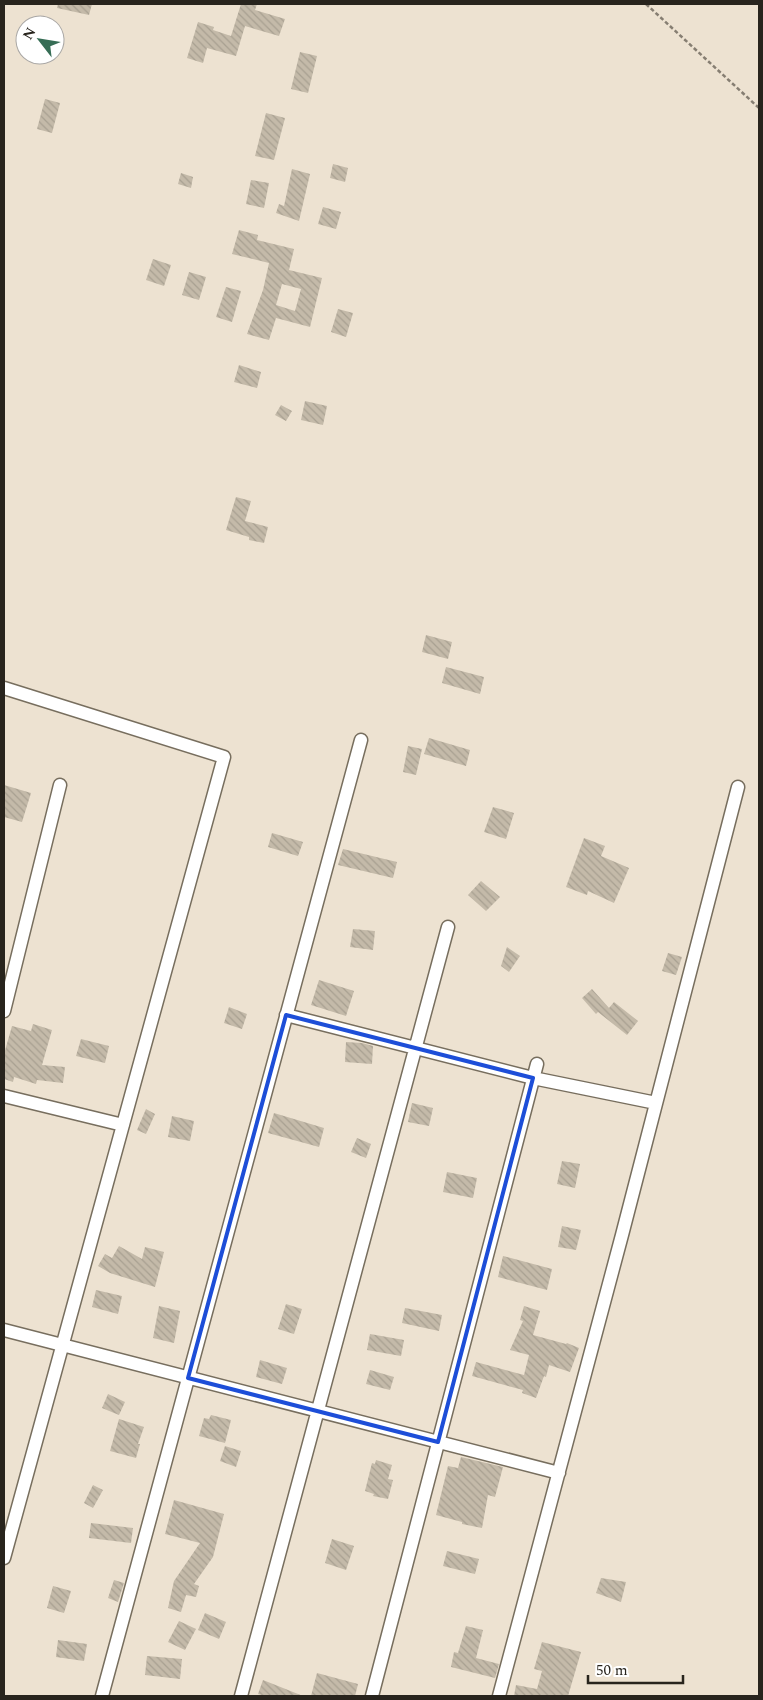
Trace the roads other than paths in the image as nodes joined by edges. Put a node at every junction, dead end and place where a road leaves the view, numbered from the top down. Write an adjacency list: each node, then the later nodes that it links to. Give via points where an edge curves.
1 (4, 688): 13 (street, via 224,757)
2 (361, 740): 7 (street)
3 (60, 785): 6 (street)
4 (738, 787): 12 (street)
5 (448, 927): 8 (street)
6 (4, 1011)
7 (286, 1015): 8 (street); 16 (street)
8 (415, 1048): 10 (street); 17 (street)
9 (537, 1064): 10 (street)
10 (533, 1078): 12 (street); 18 (street)
11 (4, 1096): 13 (street)
12 (656, 1103): 19 (street)
13 (123, 1125): 15 (street)
14 (4, 1330): 15 (street)
15 (62, 1346): 16 (street); 20 (street)
16 (188, 1378): 17 (street); 21 (street)
17 (317, 1411): 18 (street); 22 (street)
18 (438, 1442): 19 (street); 23 (street)
19 (559, 1473): 24 (street)
20 (4, 1558)
21 (102, 1696)
22 (241, 1696)
23 (372, 1696)
24 (499, 1696)

